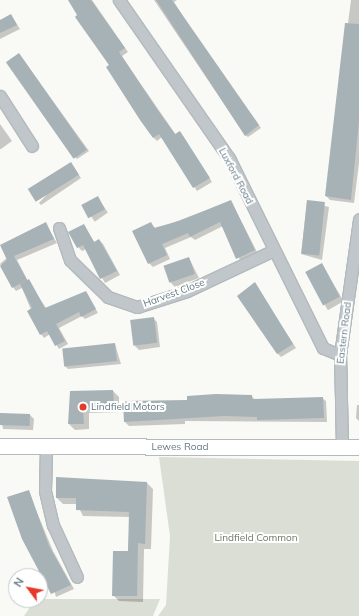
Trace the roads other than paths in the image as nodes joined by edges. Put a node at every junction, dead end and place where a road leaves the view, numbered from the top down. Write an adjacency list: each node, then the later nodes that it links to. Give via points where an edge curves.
1 (119, 0): 6 (street, Luxford Road, via 229,158)
2 (0, 96): 3 (street)
3 (32, 146)
4 (359, 219): 7 (street, Eastern Road)
5 (59, 228): 6 (street, Harvest Close, via 70,260 108,297 137,307 187,291)
6 (274, 250): 7 (street, Luxford Road, via 323,348)
7 (340, 355): 10 (street, Eastern Road)
8 (0, 446): 9 (main road, Lewes Road)
9 (46, 447): 10 (main road, Lewes Road); 12 (street, via 45,491 53,525 80,566)
10 (342, 447): 11 (main road, Lewes Road)
11 (359, 447)
12 (77, 577)

